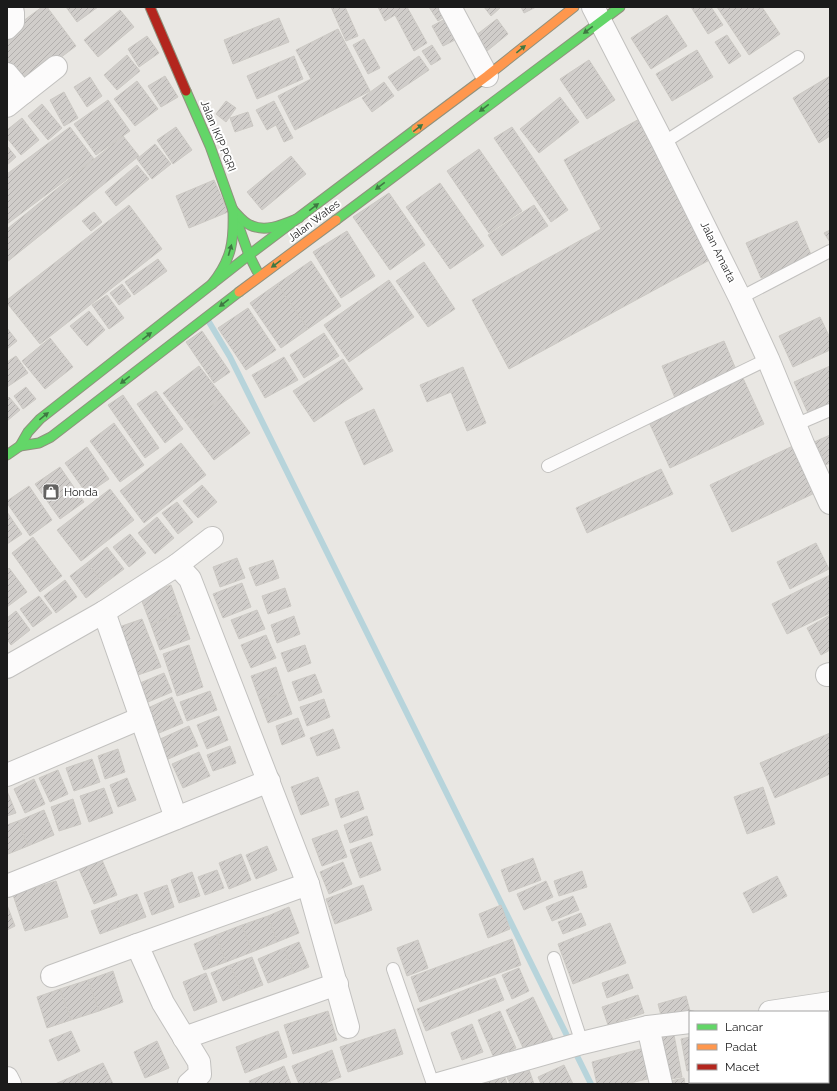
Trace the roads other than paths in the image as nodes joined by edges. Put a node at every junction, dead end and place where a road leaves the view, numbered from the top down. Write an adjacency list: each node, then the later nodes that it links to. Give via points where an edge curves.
1 (9, 7): 7 (street, via 13,12 14,22)
2 (150, 7): 14 (main road, Jalan IKIP PGRI, via 210,146)
3 (450, 7): 11 (street)
4 (574, 7): 11 (main road, Jalan Wates, one-way to 4)
5 (620, 7): 6 (main road, Jalan Wates)
6 (597, 14): 13 (street, Jalan Amarta); 18 (main road, Jalan Wates, one-way to 18)
7 (7, 28)
8 (798, 57): 13 (lane)
9 (56, 67): 12 (street)
10 (7, 74): 12 (street)
11 (487, 76): 15 (main road, Jalan Wates, one-way to 11)
12 (15, 99)
13 (663, 142): 20 (street, Jalan Amarta)
14 (233, 210): 15 (main road, via 250,225 262,228 274,227); 17 (main road, Jalan IKIP PGRI); 19 (main road, one-way to 14, via 225,265 232,244)
15 (299, 218): 17 (main road, Jalan Wates)
16 (830, 251): 20 (lane)
17 (249, 256): 18 (main road, Jalan IKIP PGRI); 19 (main road, Jalan Wates)
18 (260, 276): 24 (main road, Jalan Wates, one-way to 24, via 51,437 39,443)
19 (212, 284): 24 (main road, Jalan Wates, one-way to 19, via 40,418)
20 (740, 298): 21 (street, Jalan Amarta)
21 (768, 360): 23 (street, Jalan Amarta); 26 (lane)
22 (830, 410): 23 (lane)
23 (795, 425): 27 (street, Jalan Amarta)
24 (20, 446): 25 (main road, Jalan Wates)
25 (7, 455)
26 (548, 466)
27 (830, 502)
28 (212, 538): 29 (street)
29 (177, 565): 30 (street); 34 (street, via 190,579)
30 (104, 612): 31 (street); 32 (street)
31 (7, 667)
32 (141, 718): 33 (street); 35 (street)
33 (7, 775)
34 (269, 781): 35 (street); 36 (street)
35 (176, 818): 37 (street)
36 (308, 884): 38 (street); 42 (street)
37 (7, 886)
38 (137, 946): 41 (street); 48 (street, via 163,1004)
39 (554, 958): 49 (lane)
40 (393, 969): 53 (lane)
41 (52, 976)
42 (337, 984): 46 (street); 48 (street)
43 (825, 1006): 44 (street)
44 (779, 1011)
45 (689, 1022): 47 (street)
46 (348, 1027)
47 (648, 1027): 49 (street); 55 (street)
48 (184, 1038): 52 (street, via 199,1062 200,1074)
49 (580, 1043): 54 (street)
50 (7, 1078): 51 (street)
51 (10, 1084)
52 (188, 1084)
53 (433, 1084)
54 (438, 1084)
55 (661, 1084)

